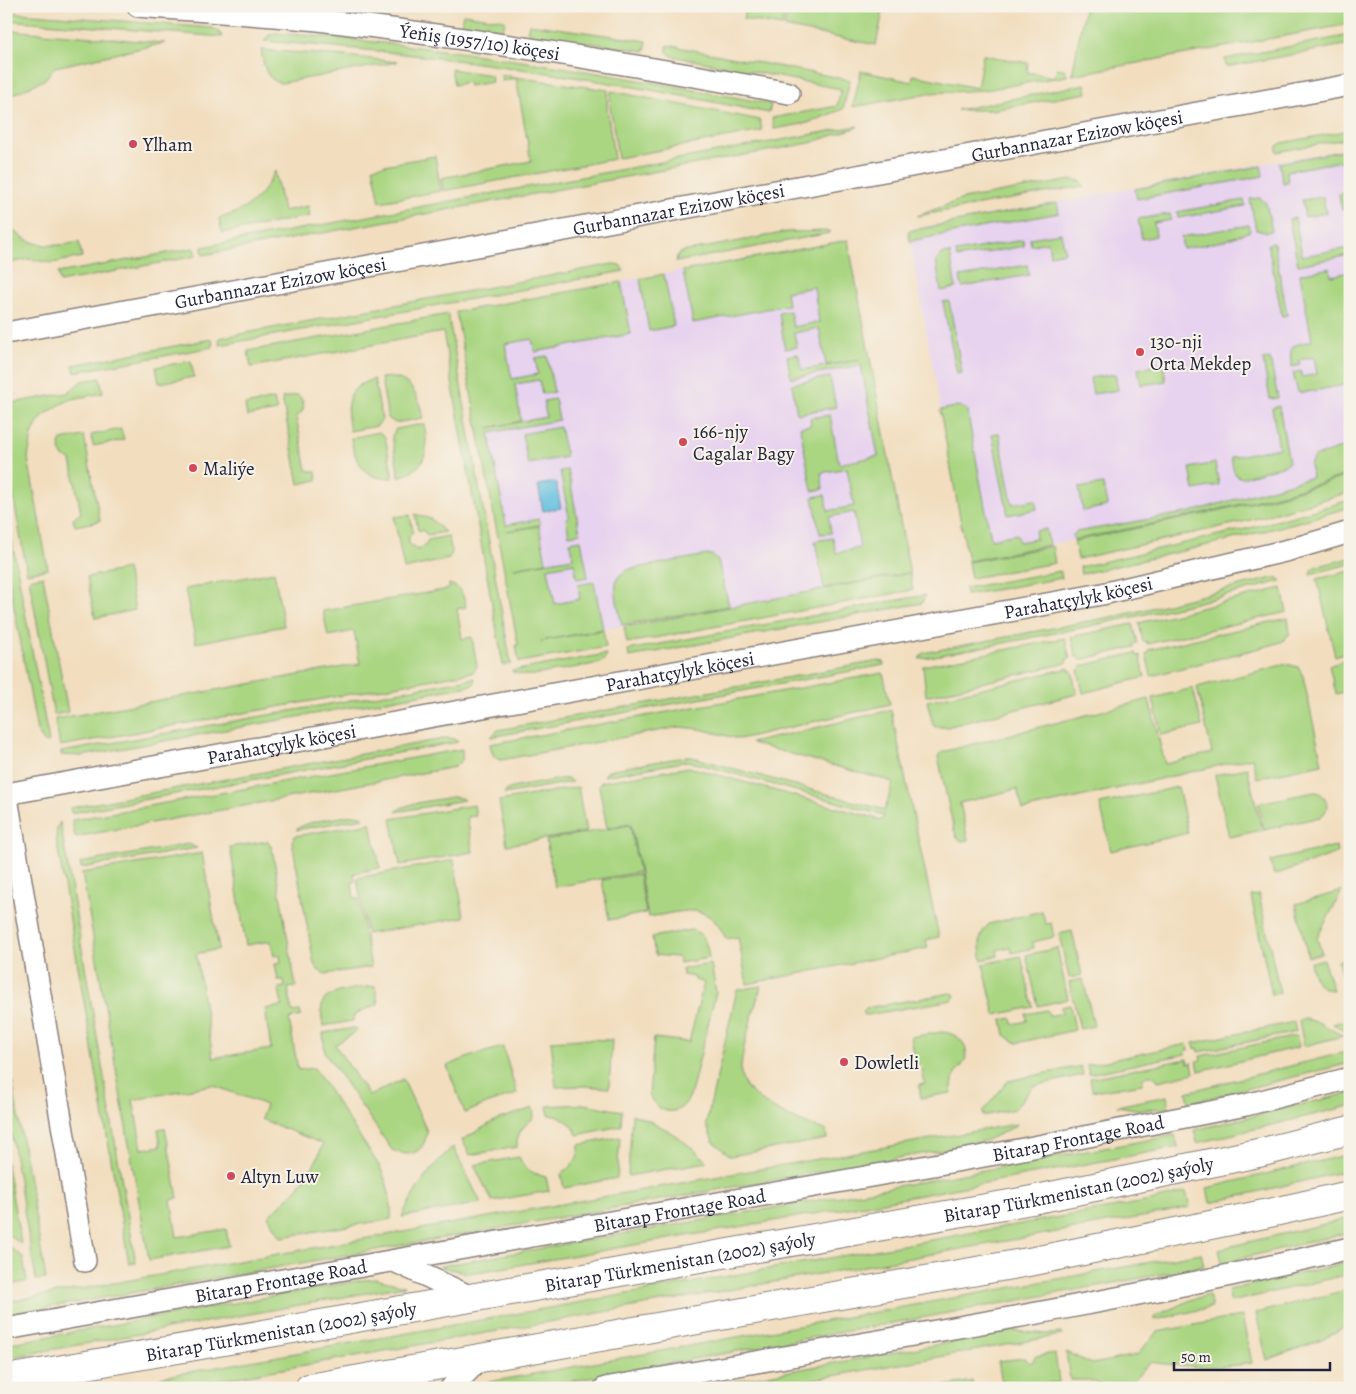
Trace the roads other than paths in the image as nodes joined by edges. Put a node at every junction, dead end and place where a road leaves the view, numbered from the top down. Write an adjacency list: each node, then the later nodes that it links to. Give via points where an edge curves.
1 (138, 6): 3 (street, Ýeňiş (1957/10) köçesi, via 324,21 461,38)
2 (1350, 85): 4 (street, Gurbannazar Ezizow köçesi)
3 (790, 93)
4 (6, 333)
5 (1350, 532): 6 (street, Parahatçylyk köçesi, via 1289,550 1102,594)
6 (6, 793): 12 (street)
7 (1350, 1078): 11 (street, Bitarap Frontage Road, via 1246,1105 1018,1150)
8 (1350, 1130): 13 (main road, Bitarap Türkmenistan (2002) şaýoly, via 1263,1152 1032,1200)
9 (1350, 1194): 15 (main road, via 1034,1260)
10 (1350, 1248): 19 (street, via 1044,1311)
11 (394, 1260): 13 (street); 14 (street, Bitarap Frontage Road)
12 (85, 1262)
13 (471, 1297): 16 (main road, Bitarap Türkmenistan (2002) şaýoly)
14 (6, 1330)
15 (482, 1356): 17 (main road); 18 (street)
16 (6, 1379)
17 (309, 1388)
18 (451, 1388)
19 (605, 1388)

